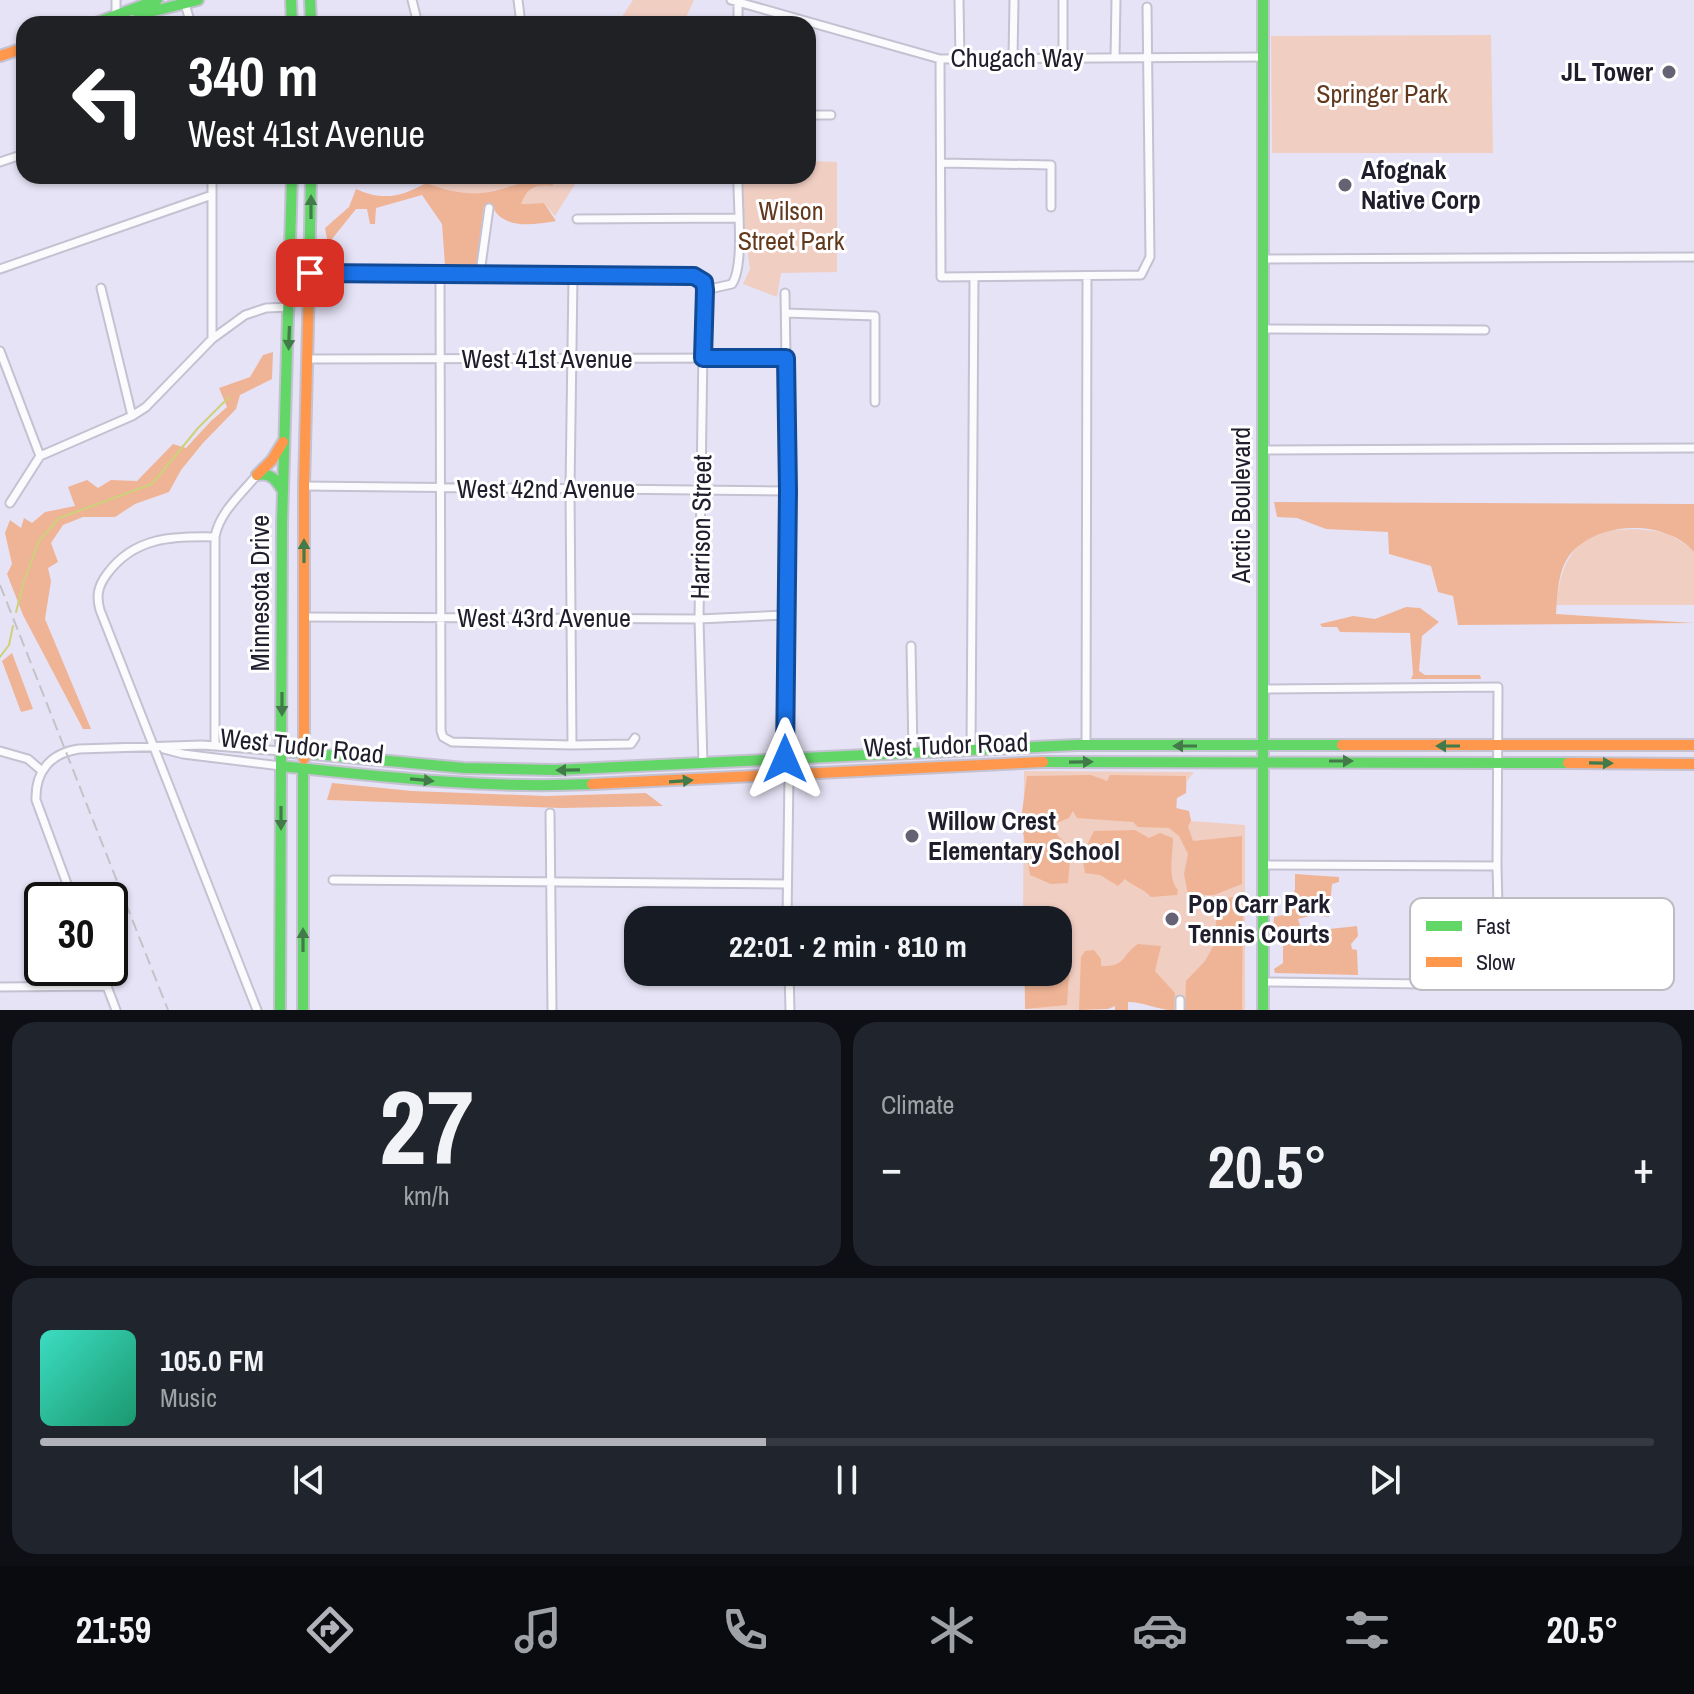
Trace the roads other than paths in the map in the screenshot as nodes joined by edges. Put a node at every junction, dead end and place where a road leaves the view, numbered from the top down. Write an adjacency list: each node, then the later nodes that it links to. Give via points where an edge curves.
1 (116, 0): 13 (street)
2 (157, 0): 12 (main road)
3 (198, 0): 10 (main road)
4 (959, 0): 23 (street)
5 (1014, 0): 20 (street)
6 (1063, 0): 21 (street)
7 (1116, 0): 17 (street)
8 (1263, 0): 19 (main road, Arctic Boulevard)
9 (734, 1): 15 (street, Chugach Way)
10 (185, 4): 12 (main road); 14 (street)
11 (1147, 7): 18 (street)
12 (131, 12): 13 (main road)
13 (116, 16)
14 (189, 16)
15 (787, 16)
16 (816, 24): 22 (street, Chugach Way)
17 (1115, 57): 18 (street, Chugach Way); 21 (street, Chugach Way)
18 (1147, 57): 19 (street, Chugach Way); 43 (street, via 1150,257 1141,275)
19 (1263, 57): 37 (main road, Arctic Boulevard)
20 (1013, 58): 21 (street, Chugach Way); 23 (street, Chugach Way)
21 (1063, 58)
22 (940, 59): 23 (street, Chugach Way); 26 (street)
23 (960, 59)
24 (816, 115): 25 (street)
25 (831, 115)
26 (942, 163): 32 (street, via 1051,165); 44 (street, via 941,277)
27 (212, 184): 31 (street)
28 (292, 184): 48 (main road, Minnesota Drive)
29 (311, 184): 39 (main road, Minnesota Drive, one-way to 29)
30 (738, 184): 34 (street)
31 (212, 195): 38 (street); 52 (street)
32 (1051, 207)
33 (489, 208): 40 (street)
34 (737, 218): 35 (street); 46 (street, via 738,275 732,284)
35 (577, 219)
36 (1694, 257): 37 (street)
37 (1263, 259): 50 (main road, Arctic Boulevard)
38 (0, 269)
39 (310, 273): 41 (street); 56 (main road, Minnesota Drive)
40 (480, 273): 41 (street); 42 (street)
41 (440, 275): 57 (street)
42 (573, 276): 46 (street, via 694,276 704,282); 58 (street)
43 (1087, 276): 44 (street); 86 (street)
44 (974, 277): 89 (street)
45 (101, 288): 60 (street)
46 (705, 290): 54 (street, Harrison Street)
47 (785, 293): 49 (street)
48 (290, 307): 52 (street, via 257,310); 61 (main road, Minnesota Drive, one-way to 61)
49 (786, 313): 55 (street); 59 (street, via 875,316)
50 (1263, 329): 51 (street); 63 (main road, Arctic Boulevard)
51 (1485, 330)
52 (212, 339): 60 (street)
53 (0, 351): 64 (street)
54 (703, 358): 55 (street, West 41st Avenue); 58 (street, West 41st Avenue); 69 (street, Harrison Street)
55 (786, 358): 71 (street)
56 (309, 359): 57 (street, West 41st Avenue); 66 (main road, Minnesota Drive)
57 (441, 359): 58 (street, West 41st Avenue); 67 (street)
58 (572, 359): 68 (street)
59 (875, 402)
60 (132, 416): 64 (street)
61 (284, 441): 65 (main road); 70 (main road, Minnesota Drive)
62 (1694, 448): 63 (street)
63 (1263, 450): 80 (main road, Arctic Boulevard)
64 (40, 456): 72 (street)
65 (257, 475): 70 (main road, via 275,477); 73 (street, via 223,515)
66 (304, 486): 67 (street, West 42nd Avenue); 75 (main road, Minnesota Drive, one-way to 66)
67 (440, 488): 68 (street, West 42nd Avenue); 76 (street)
68 (570, 489): 69 (street, West 42nd Avenue); 77 (street)
69 (702, 490): 71 (street, West 42nd Avenue); 78 (street, Harrison Street)
70 (283, 491): 91 (main road, Minnesota Drive, one-way to 91)
71 (788, 491): 74 (street)
72 (10, 503)
73 (215, 537): 82 (street); 85 (street, via 167,537 139,545 102,581 97,597)
74 (785, 615): 78 (street, West 43rd Avenue); 95 (street)
75 (304, 617): 76 (street, West 43rd Avenue); 93 (main road, Minnesota Drive)
76 (441, 617): 77 (street, West 43rd Avenue); 83 (street, via 443,737 452,742)
77 (571, 618): 78 (street, West 43rd Avenue); 83 (street)
78 (699, 619): 98 (street, Harrison Street)
79 (911, 646): 92 (street)
80 (1263, 689): 87 (main road, Arctic Boulevard); 88 (street, via 1498,687)
81 (635, 738): 83 (street, via 631,744)
82 (215, 745): 85 (street, West Tudor Road); 91 (street, West Tudor Road)
83 (572, 745)
84 (1694, 745): 88 (main road, West Tudor Road)
85 (154, 746): 100 (street, West Tudor Road); 102 (street, West Tudor Road, via 65,751); 121 (street)
86 (1086, 746): 87 (main road, West Tudor Road, one-way to 86); 89 (main road, West Tudor Road)
87 (1263, 746): 88 (main road, West Tudor Road, one-way to 87); 96 (main road, Arctic Boulevard)
88 (1497, 746): 97 (street)
89 (971, 748): 92 (main road, West Tudor Road)
90 (0, 751): 102 (street, via 28,759)
91 (282, 751): 93 (main road, West Tudor Road); 100 (main road, Minnesota Drive)
92 (913, 752): 94 (main road, West Tudor Road)
93 (304, 753): 98 (main road, West Tudor Road, one-way to 93, via 494,769); 101 (main road, Minnesota Drive)
94 (867, 754): 95 (main road, West Tudor Road); 103 (main road, via 849,765)
95 (785, 759): 98 (main road, West Tudor Road); 104 (main road, via 782,767 763,772)
96 (1263, 761): 97 (main road, West Tudor Road, one-way to 97); 103 (main road, West Tudor Road, one-way to 96, via 972,764); 106 (main road, Arctic Boulevard)
97 (1497, 762): 99 (main road, West Tudor Road, one-way to 99); 107 (street)
98 (703, 764)
99 (1694, 764)
100 (281, 766): 101 (main road, West Tudor Road); 122 (main road, Minnesota Drive, one-way to 122)
101 (303, 769): 104 (main road, West Tudor Road, one-way to 104, via 513,786); 123 (main road, Minnesota Drive, one-way to 101)
102 (42, 771): 109 (street, via 36,800)
103 (789, 774): 104 (main road, West Tudor Road); 111 (street)
104 (707, 779)
105 (550, 813): 110 (street)
106 (1263, 865): 107 (street); 114 (main road, Arctic Boulevard)
107 (1497, 866): 112 (street)
108 (333, 880): 110 (street)
109 (66, 882)
110 (551, 883): 111 (street); 124 (street)
111 (786, 884): 113 (street)
112 (1498, 898)
113 (787, 906)
114 (1263, 982): 115 (street); 127 (main road, Arctic Boulevard)
115 (1410, 984)
116 (107, 986): 118 (street); 120 (street)
117 (789, 986): 125 (street)
118 (0, 987)
119 (1180, 1000): 126 (street)
120 (116, 1010)
121 (257, 1010)
122 (280, 1010)
123 (303, 1010)
124 (552, 1010)
125 (790, 1010)
126 (1180, 1010)
127 (1263, 1010)

